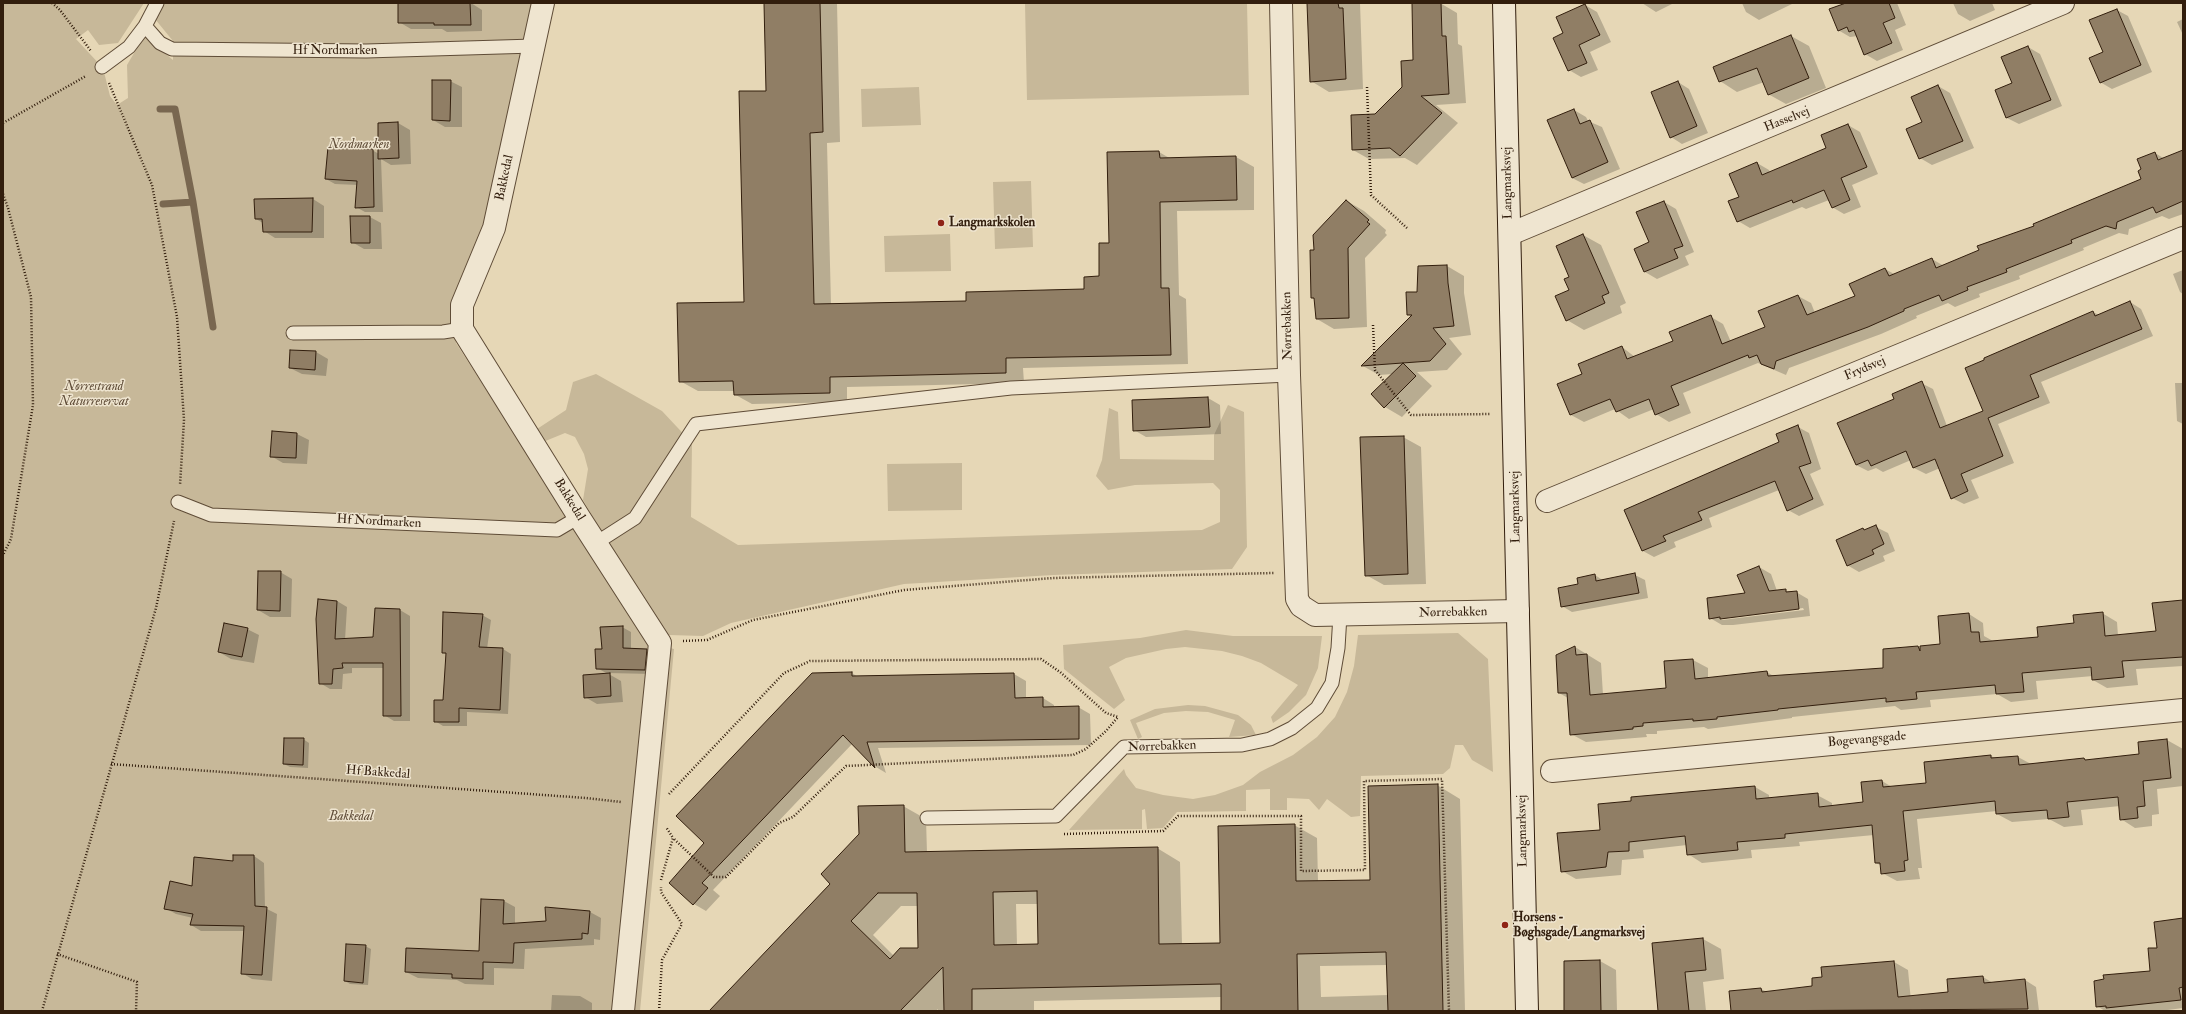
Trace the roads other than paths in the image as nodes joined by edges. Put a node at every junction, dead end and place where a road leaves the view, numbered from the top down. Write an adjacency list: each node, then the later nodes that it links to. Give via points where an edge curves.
1 (157, 3): 6 (lane)
2 (543, 3): 7 (street, Bakkedal)
3 (1281, 3): 13 (street, Nørrebakken)
4 (1504, 3): 9 (street, Langmarksvej)
5 (2063, 3): 9 (street, Hasselvej)
6 (145, 26): 7 (lane, Hf Nordmarken, via 160,43 172,49 366,51); 8 (lane, via 129,47)
7 (534, 46): 11 (street, Bakkedal, via 494,228 462,305)
8 (102, 67)
9 (1510, 234): 18 (street, Langmarksvej)
10 (2183, 238): 14 (street, Frydsvej)
11 (462, 329): 12 (lane, via 443,332); 16 (street, Bakkedal)
12 (293, 333)
13 (1289, 375): 17 (lane, via 1011,388 696,424 634,518); 19 (street, Nørrebakken, via 1296,592 1302,606 1315,614)
14 (1547, 501)
15 (178, 502): 16 (lane, Hf Nordmarken, via 211,515 549,530 557,530)
16 (579, 517): 17 (street, Bakkedal)
17 (596, 544): 23 (street, Bakkedal, via 660,643)
18 (1518, 611): 19 (street, Nørrebakken); 24 (street, Langmarksvej)
19 (1340, 615): 22 (lane, Nørrebakken, via 1332,683 1316,708 1292,728 1270,739 1242,745 1124,746 1056,816)
20 (2183, 710): 21 (street, Bøgevangsgade)
21 (1552, 770)
22 (927, 818)
23 (623, 1011)
24 (1528, 1011)

